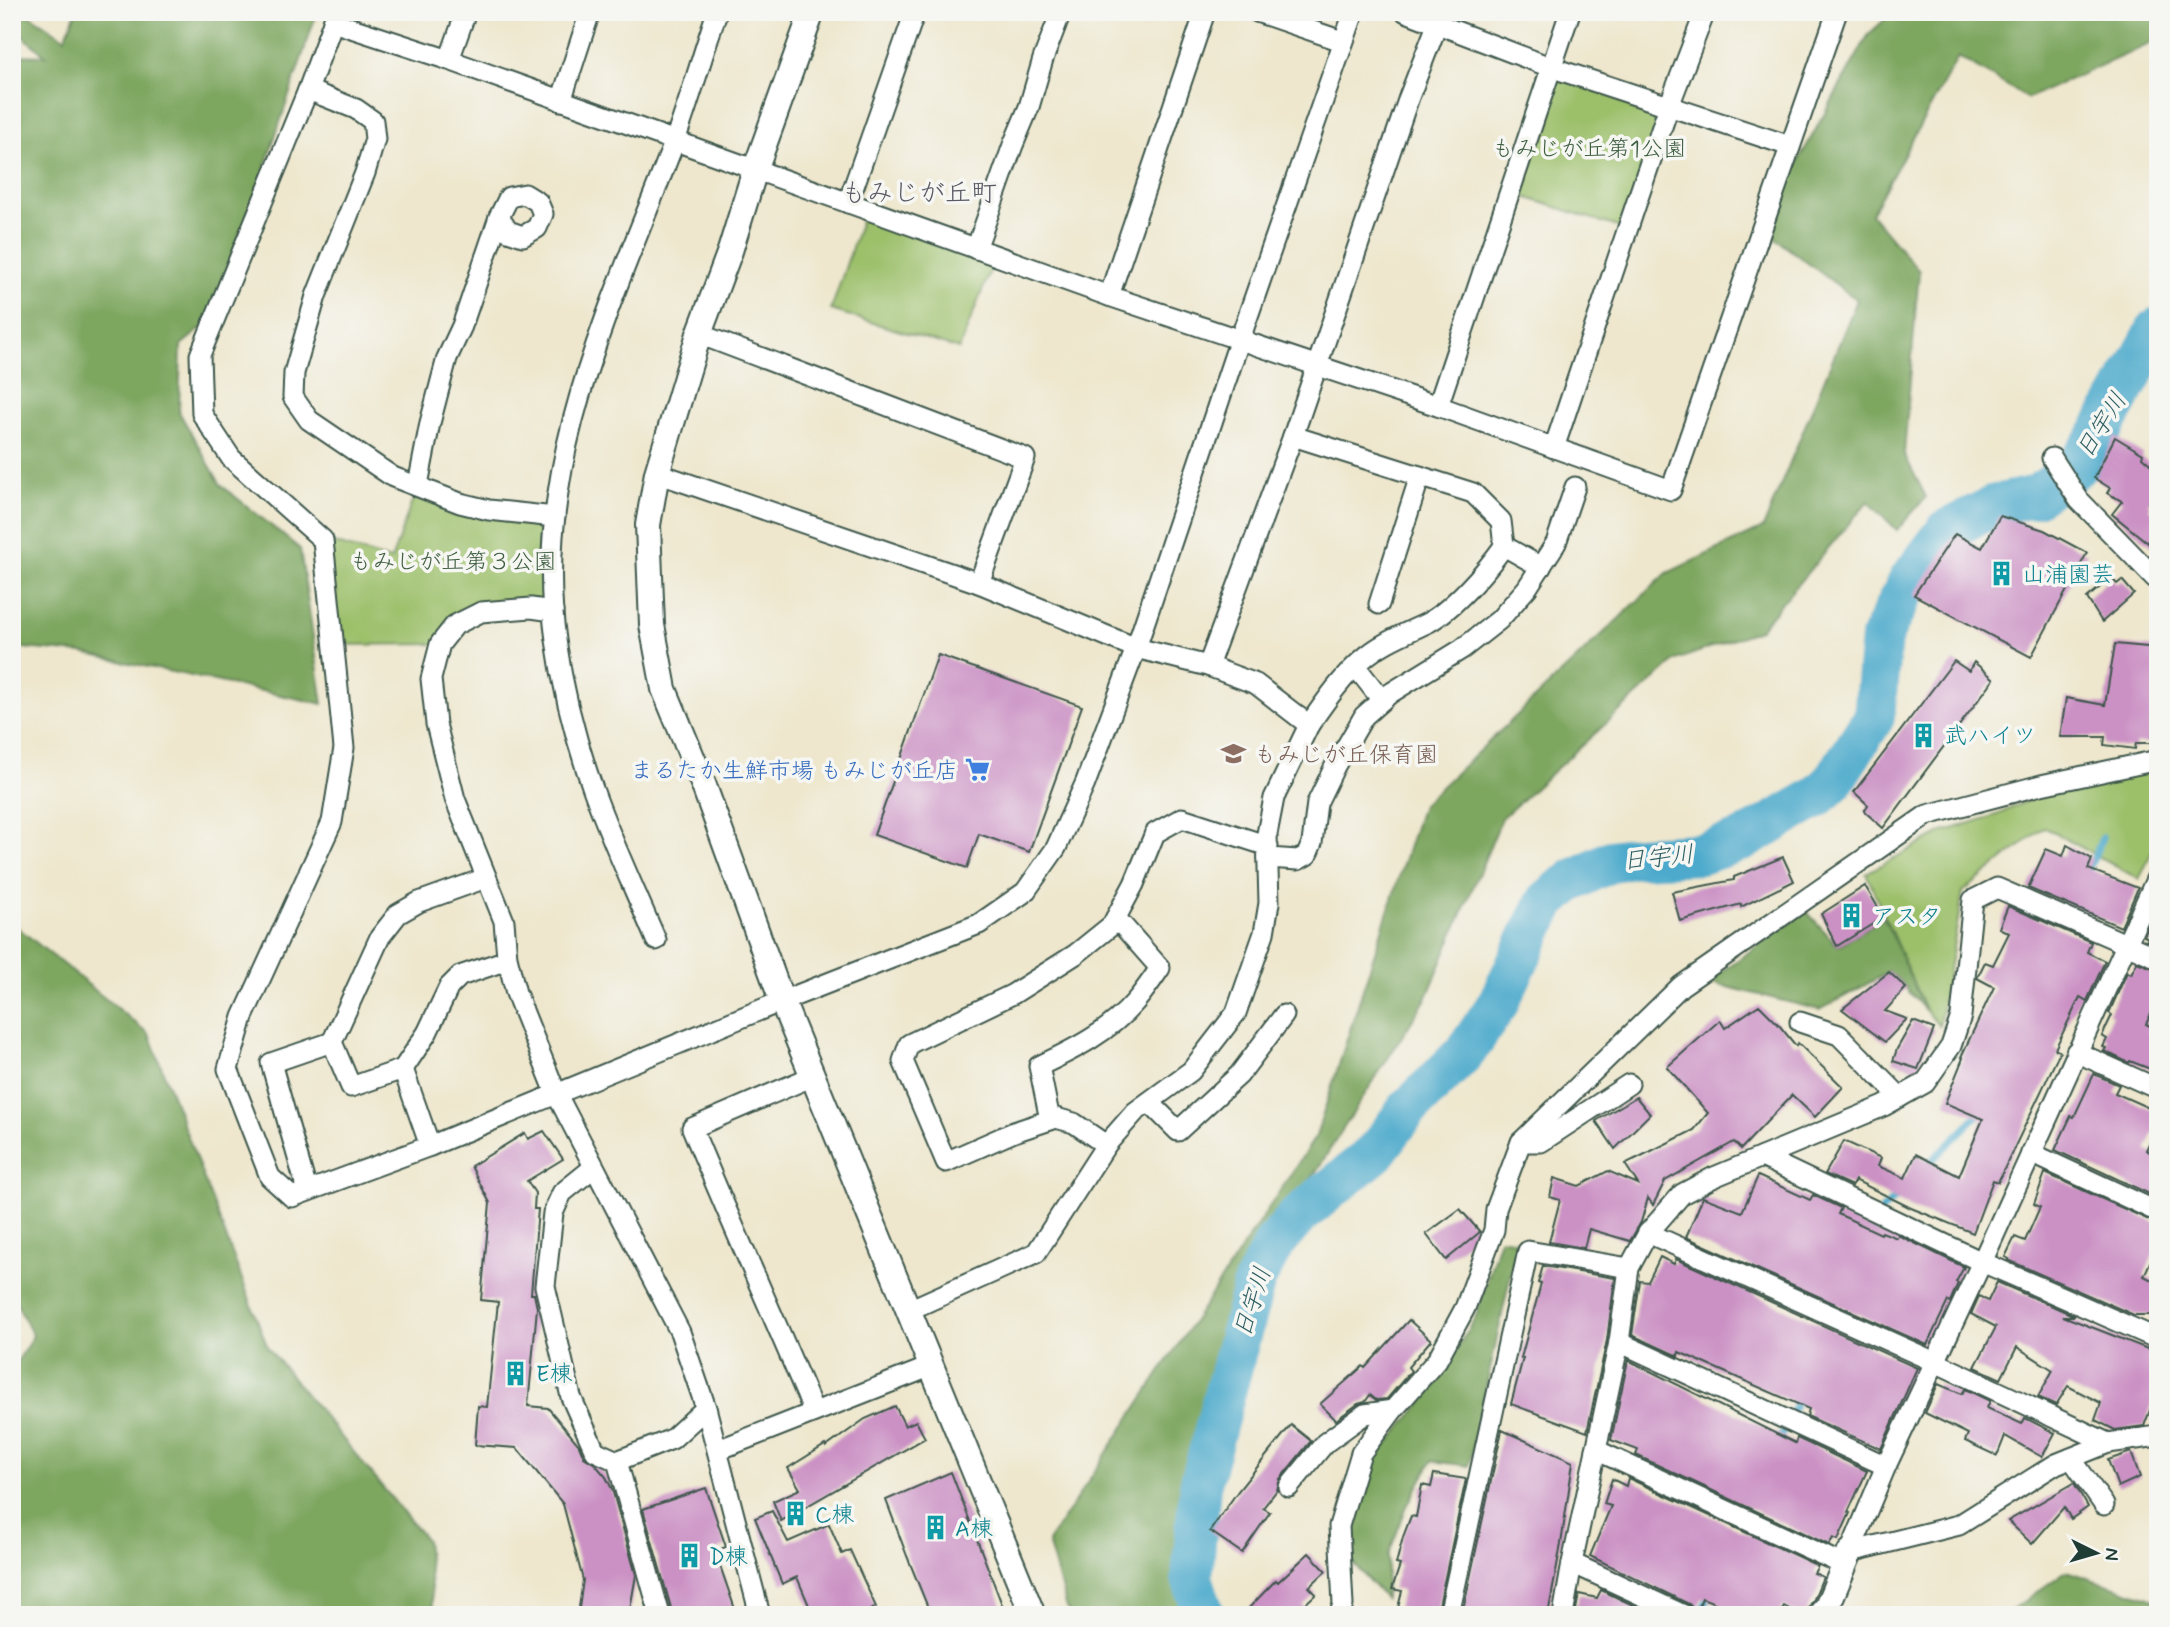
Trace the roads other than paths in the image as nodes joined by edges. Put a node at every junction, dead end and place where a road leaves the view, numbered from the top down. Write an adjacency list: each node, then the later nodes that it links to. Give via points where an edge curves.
1 (466, 12): 17 (street)
2 (590, 12): 20 (street)
3 (717, 12): 22 (street)
4 (813, 12): 24 (street)
5 (915, 12): 25 (street)
6 (1061, 12): 27 (street)
7 (1205, 12): 28 (street)
8 (1257, 12): 16 (street)
9 (1353, 12): 16 (street)
10 (1406, 12): 15 (street)
11 (1570, 12): 18 (street)
12 (1705, 12): 21 (street)
13 (1837, 12): 23 (street)
14 (335, 17): 17 (street); 19 (street)
15 (1440, 18): 18 (street); 31 (street)
16 (1342, 41): 30 (street)
17 (449, 60): 20 (street)
18 (1550, 66): 21 (street); 32 (street)
19 (308, 90): 38 (street, via 365,115 373,121 375,139 316,296 293,373 293,397 309,420 393,477); 80 (street, via 200,355 202,414 209,425 231,458 323,540 344,748 332,822 243,1017 228,1069 270,1177 292,1197)
20 (561, 101): 22 (street)
21 (1669, 106): 23 (street); 34 (street)
22 (674, 141): 24 (street); 40 (street, via 582,390 570,429)
23 (1790, 146): 34 (street, via 1671,490)
24 (755, 170): 25 (street); 29 (street)
25 (848, 203): 27 (street)
26 (499, 217): 38 (street, via 447,358)
27 (976, 249): 28 (street)
28 (1109, 296): 30 (street)
29 (699, 334): 36 (street); 44 (street, via 1025,458)
30 (1240, 340): 31 (street); 47 (street)
31 (1316, 366): 32 (street); 33 (street)
32 (1438, 406): 34 (street)
33 (1293, 436): 37 (street); 48 (street)
34 (1554, 448)
35 (2052, 458): 43 (street, via 2079,500)
36 (657, 473): 44 (street); 61 (street, via 648,525 652,625 664,690)
37 (1420, 476): 41 (street, via 1474,494 1501,521); 45 (street)
38 (418, 485): 40 (street, via 489,510)
39 (1575, 488): 42 (street, via 1556,543)
40 (555, 517): 46 (street)
41 (1504, 546): 42 (street); 49 (street, via 1488,569 1431,620)
42 (1541, 568): 50 (street, via 1499,620)
43 (2158, 578)
44 (979, 583): 47 (street)
45 (1378, 604)
46 (553, 611): 55 (street, via 481,612 455,625 440,644 431,679 436,724 455,799); 57 (street, via 568,709 593,789)
47 (1136, 648): 48 (street); 61 (street, via 1056,848 1025,892 979,924)
48 (1208, 666): 51 (street, via 1256,684)
49 (1356, 667): 50 (street); 51 (street)
50 (1382, 700): 53 (street, via 1364,716 1317,803 1307,855 1298,860)
51 (1309, 725): 53 (street, via 1274,798)
52 (2158, 760): 74 (street, via 1927,816 1681,986)
53 (1268, 852): 56 (street, via 1182,818 1155,832); 72 (street, via 1269,903 1264,933 1236,1013 1191,1071)
54 (2158, 875): 58 (street)
55 (486, 878): 60 (street, via 504,921); 64 (street, via 398,914 380,937)
56 (1116, 918): 73 (street, via 1160,968 1134,1004 1106,1028 1039,1066); 73 (street, via 1076,954 1013,994 909,1044 903,1061 946,1162)
57 (656, 940)
58 (2127, 944): 59 (street); 65 (street); 71 (street, via 1997,888 1973,900 1961,1016 1951,1046 1925,1083)
59 (2158, 958)
60 (508, 960): 66 (street, via 460,976 449,987); 70 (street, via 516,993)
61 (782, 1001): 67 (street); 70 (street)
62 (1284, 1015): 72 (street, via 1239,1075 1178,1131)
63 (1800, 1021): 71 (street, via 1839,1035)
64 (332, 1042): 66 (street, via 351,1087); 80 (street, via 271,1063)
65 (2076, 1052): 69 (street); 77 (street)
66 (403, 1069): 76 (street)
67 (813, 1076): 85 (street); 92 (street, via 692,1128)
68 (1629, 1084): 74 (street, via 1541,1142)
69 (2158, 1089)
70 (556, 1093): 76 (street); 79 (street)
71 (1900, 1097): 78 (street)
72 (1149, 1102): 75 (street)
73 (1050, 1120): 75 (street, via 1074,1123)
74 (1521, 1142): 91 (street, via 1465,1308 1437,1360)
75 (1106, 1145): 85 (street, via 1036,1253)
76 (430, 1146): 80 (street)
77 (2031, 1153): 81 (street); 83 (street)
78 (1762, 1157): 82 (street, via 1682,1194); 83 (street)
79 (593, 1168): 90 (street, via 680,1332); 98 (street, via 562,1193 553,1213 545,1286 571,1397 595,1451)
80 (307, 1190)
81 (2158, 1212)
82 (1648, 1233): 84 (street); 88 (street)
83 (1982, 1262): 86 (street); 88 (street)
84 (1629, 1268): 87 (street); 109 (street, via 1528,1251)
85 (909, 1310): 89 (street)
86 (2158, 1339)
87 (1619, 1342): 96 (street); 99 (street)
88 (1935, 1362): 94 (street); 99 (street)
89 (932, 1366): 92 (street); 107 (street)
90 (706, 1408): 95 (street); 98 (street, via 672,1440)
91 (1393, 1410): 100 (street, via 1365,1414 1325,1443); 108 (street, via 1361,1453 1339,1526 1343,1605)
92 (814, 1412): 95 (street)
93 (2158, 1436): 94 (street)
94 (2108, 1443): 97 (street)
95 (718, 1450): 106 (street)
96 (1596, 1450): 102 (street, via 1755,1525); 103 (street)
97 (2071, 1458): 101 (street); 102 (street, via 1959,1525)
98 (617, 1461): 105 (street)
99 (1886, 1466): 102 (street)
100 (1289, 1487)
101 (2104, 1505)
102 (1847, 1559): 104 (street)
103 (1572, 1563): 110 (street); 111 (street)
104 (1826, 1612)
105 (660, 1615)
106 (760, 1615)
107 (1033, 1615)
108 (1339, 1615)
109 (1449, 1615)
110 (1563, 1615)
111 (1684, 1615)

